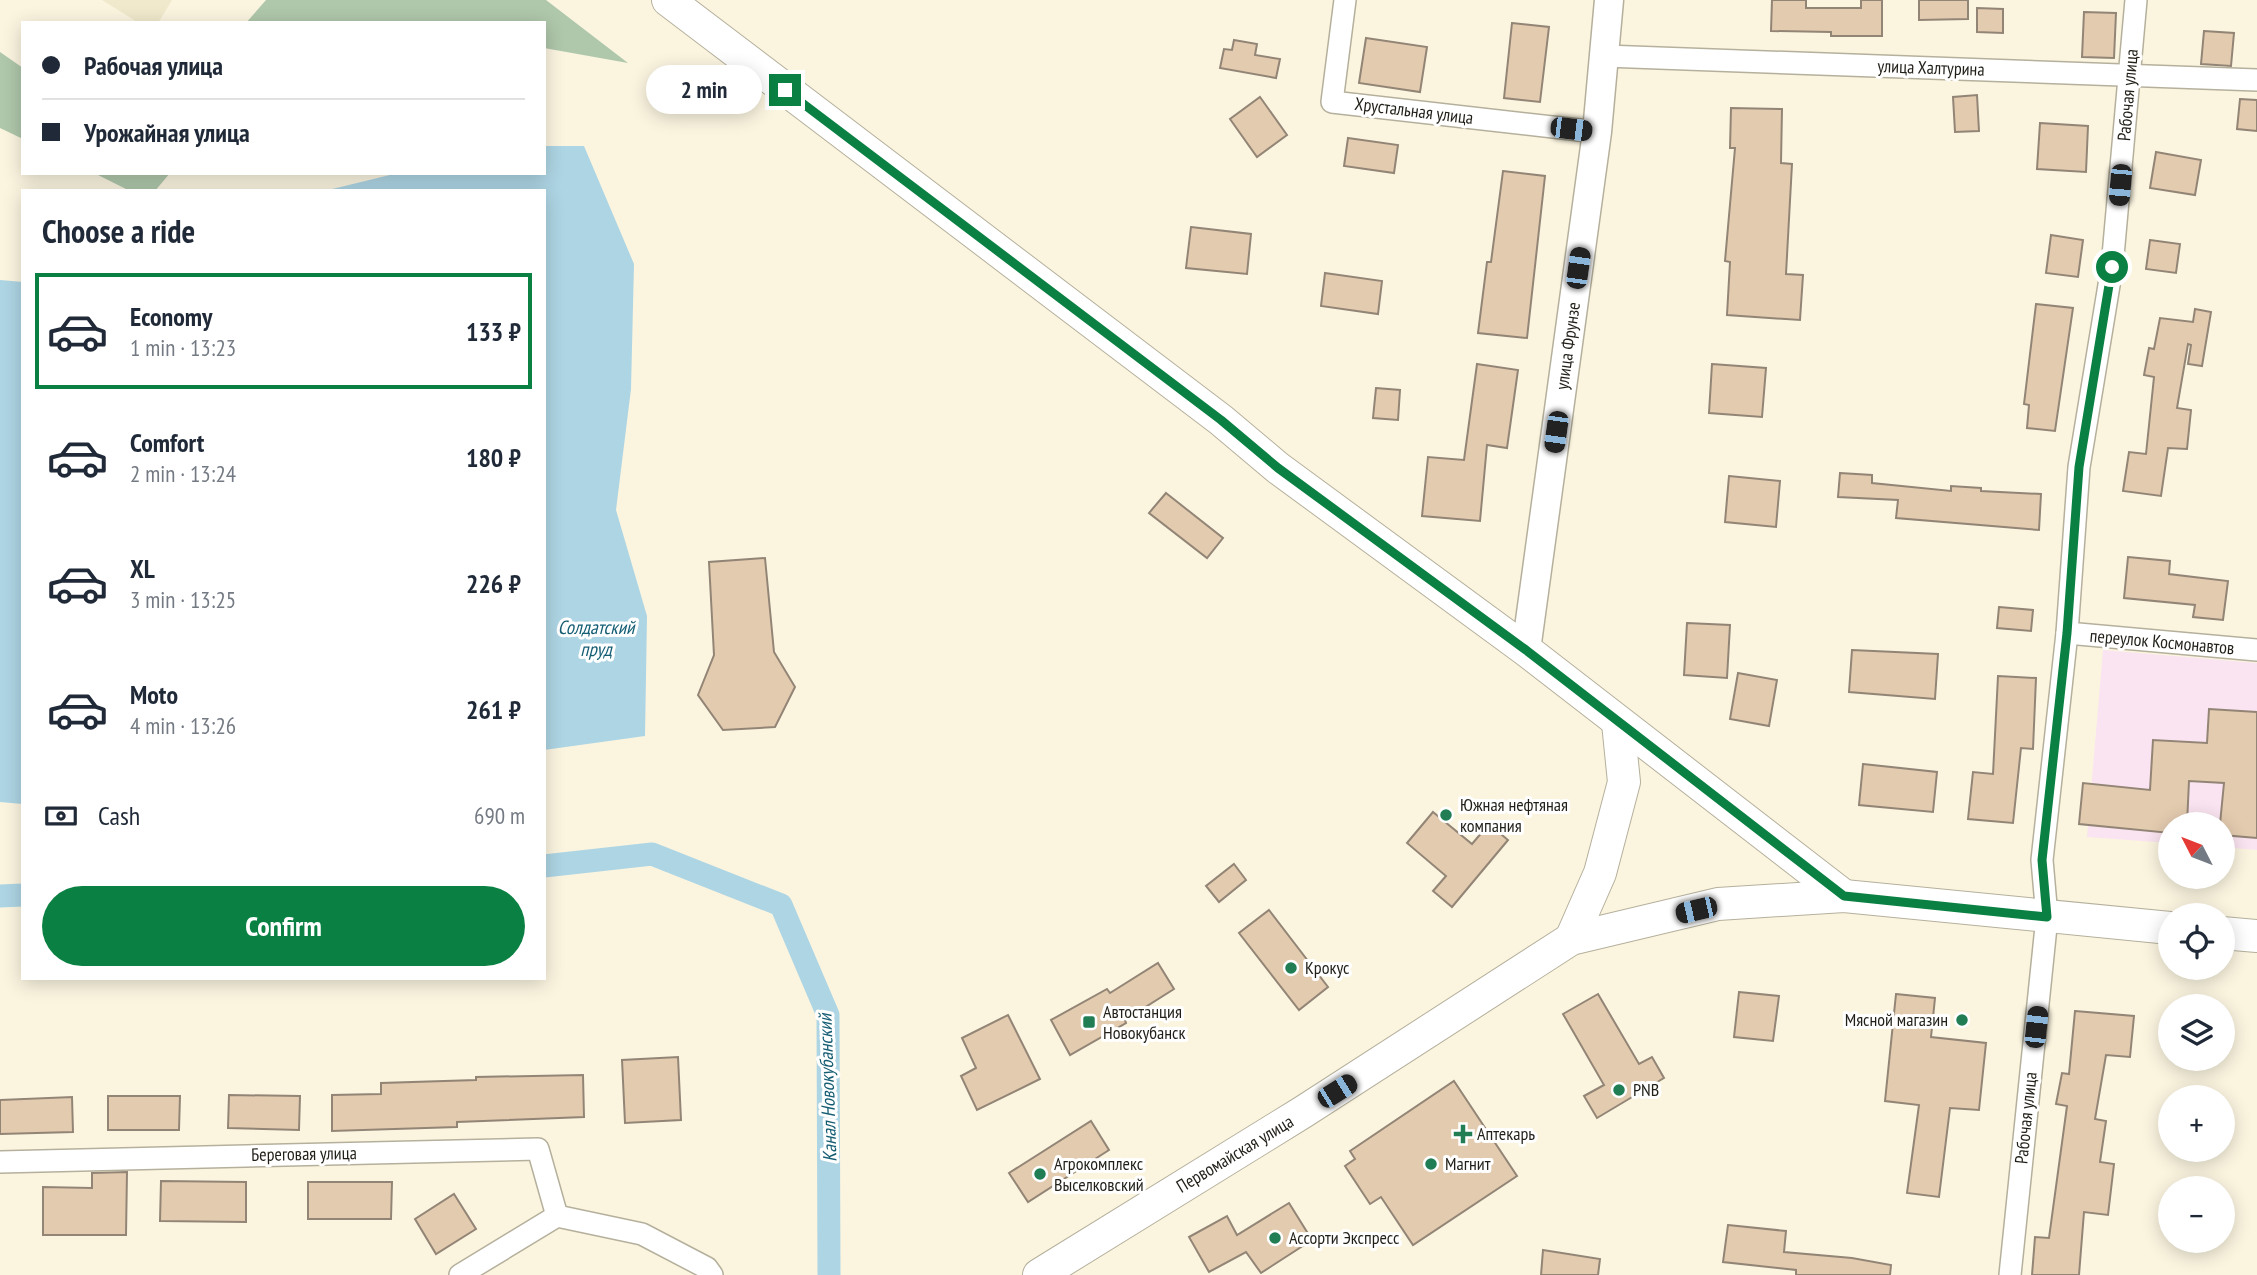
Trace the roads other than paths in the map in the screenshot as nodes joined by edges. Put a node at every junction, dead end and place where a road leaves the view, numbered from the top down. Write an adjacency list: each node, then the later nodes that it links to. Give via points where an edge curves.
1 (668, 0): 10 (main road, via 1278,468)
2 (1345, 0): 8 (street, Хрустальная улица, via 1332,102)
3 (1609, 0): 5 (street, улица Фрунзе)
4 (2136, 0): 6 (street, Рабочая улица)
5 (1605, 57): 6 (street, улица Халтурина); 8 (street, улица Фрунзе)
6 (2130, 76): 7 (street, улица Халтурина); 9 (street, Рабочая улица, via 2112,267 2079,467)
7 (2257, 80)
8 (1597, 132): 10 (street, улица Фрунзе)
9 (2067, 633): 11 (street, переулок Космонавтов); 14 (street, Рабочая улица, via 2042,860)
10 (1526, 650): 12 (main road)
11 (2257, 650)
12 (1618, 723): 13 (main road); 18 (main road, via 1624,782 1600,873)
13 (1844, 896): 14 (main road, Первомайская улица); 18 (main road, Первомайская улица, via 1718,904)
14 (2047, 917): 15 (main road, Первомайская улица); 24 (street, Рабочая улица)
15 (2158, 927)
16 (2235, 934): 17 (main road)
17 (2257, 936)
18 (1571, 939): 23 (main road, Первомайская улица, via 1315,1105)
19 (0, 1162): 20 (street, Береговая улица, via 538,1149)
20 (557, 1216): 21 (street); 22 (street, via 642,1234 707,1268)
21 (460, 1275)
22 (712, 1275)
23 (1039, 1275)
24 (2010, 1275)

